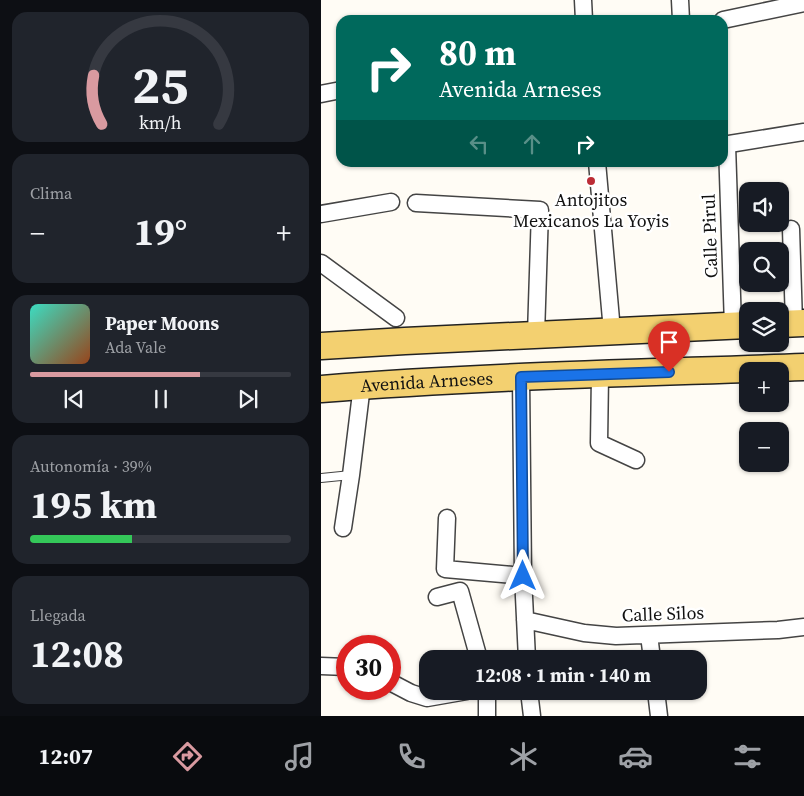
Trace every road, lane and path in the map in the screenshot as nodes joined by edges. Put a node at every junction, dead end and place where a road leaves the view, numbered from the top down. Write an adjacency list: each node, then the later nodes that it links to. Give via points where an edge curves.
1 (583, 0): 4 (street)
2 (680, 0): 5 (street)
3 (804, 2): 6 (street)
4 (584, 15)
5 (681, 15)
6 (728, 19)
7 (336, 91): 8 (street)
8 (321, 94)
9 (804, 132): 10 (street)
10 (728, 145)
11 (597, 167): 22 (street)
12 (727, 167): 18 (street, Calle Pirul)
13 (391, 202): 15 (street)
14 (416, 203): 23 (street, via 540,210)
15 (321, 214)
16 (791, 228): 20 (street)
17 (321, 263): 19 (street)
18 (739, 313)
19 (396, 318)
20 (793, 323)
21 (739, 325): 22 (main road)
22 (612, 331): 23 (main road)
23 (536, 335): 24 (main road)
24 (321, 346)
25 (804, 367): 26 (main road, Avenida Arneses)
26 (600, 374): 27 (main road, Avenida Arneses); 30 (street, via 599,443)
27 (521, 377): 28 (main road, Avenida Arneses); 35 (street)
28 (363, 385): 29 (main road, Avenida Arneses); 31 (street)
29 (321, 389)
30 (636, 460)
31 (351, 475): 32 (lane); 34 (street)
32 (321, 478)
33 (447, 518): 35 (street, via 445,569)
34 (343, 528)
35 (523, 576): 37 (street)
36 (437, 597): 40 (street, via 460,591)
37 (525, 620): 39 (street, Calle Silos, via 584,633); 41 (street)
38 (804, 627): 39 (street, Calle Silos)
39 (649, 635): 42 (street)
40 (476, 650)
41 (527, 650)
42 (651, 650)
43 (321, 666): 44 (street)
44 (336, 667)
45 (401, 688): 46 (street)
46 (419, 696)
47 (487, 700): 50 (street)
48 (530, 700): 51 (street)
49 (657, 700): 52 (street)
50 (487, 716)
51 (532, 716)
52 (659, 716)

